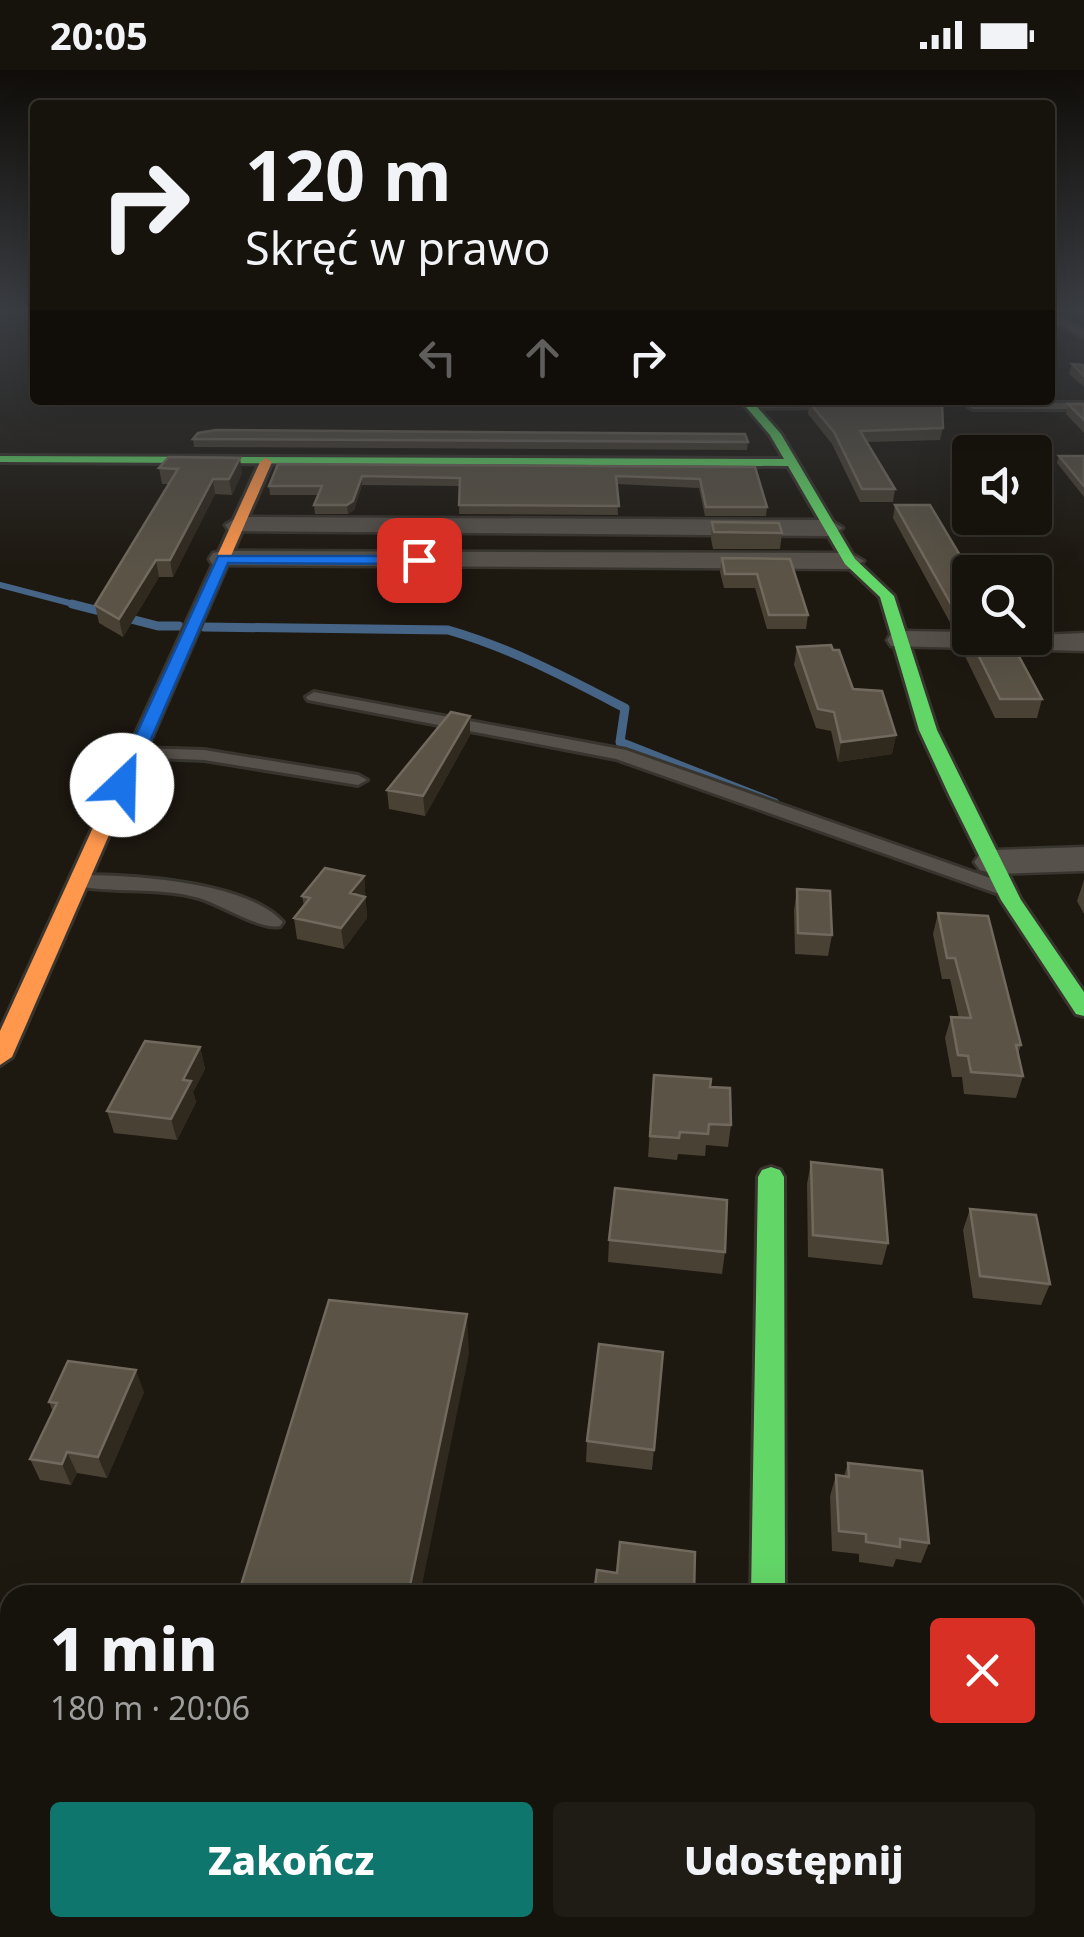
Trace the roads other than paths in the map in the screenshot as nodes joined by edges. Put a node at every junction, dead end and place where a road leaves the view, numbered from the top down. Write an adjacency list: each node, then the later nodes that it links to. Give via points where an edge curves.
1 (750, 405): 8 (street)
2 (824, 405): 3 (lane)
3 (849, 406)
4 (974, 406): 5 (lane)
5 (1084, 406)
6 (0, 459): 7 (street)
7 (266, 462): 8 (street); 9 (street)
8 (793, 463): 10 (street)
9 (238, 525): 10 (street); 11 (street)
10 (830, 528): 12 (street)
11 (223, 559): 12 (street); 16 (street)
12 (850, 561): 13 (street, via 887,596)
13 (902, 640): 14 (street); 19 (street, via 928,730)
14 (1084, 642)
15 (314, 698): 19 (lane, via 620,754)
16 (136, 753): 17 (lane, via 204,755); 20 (street)
17 (358, 780)
18 (1084, 859): 19 (street)
19 (1000, 876): 22 (street)
20 (79, 880): 21 (lane, via 182,887 234,900); 23 (street)
21 (272, 922)
22 (1084, 1009)
23 (0, 1057)
24 (771, 1177): 25 (street)
25 (768, 1585)

